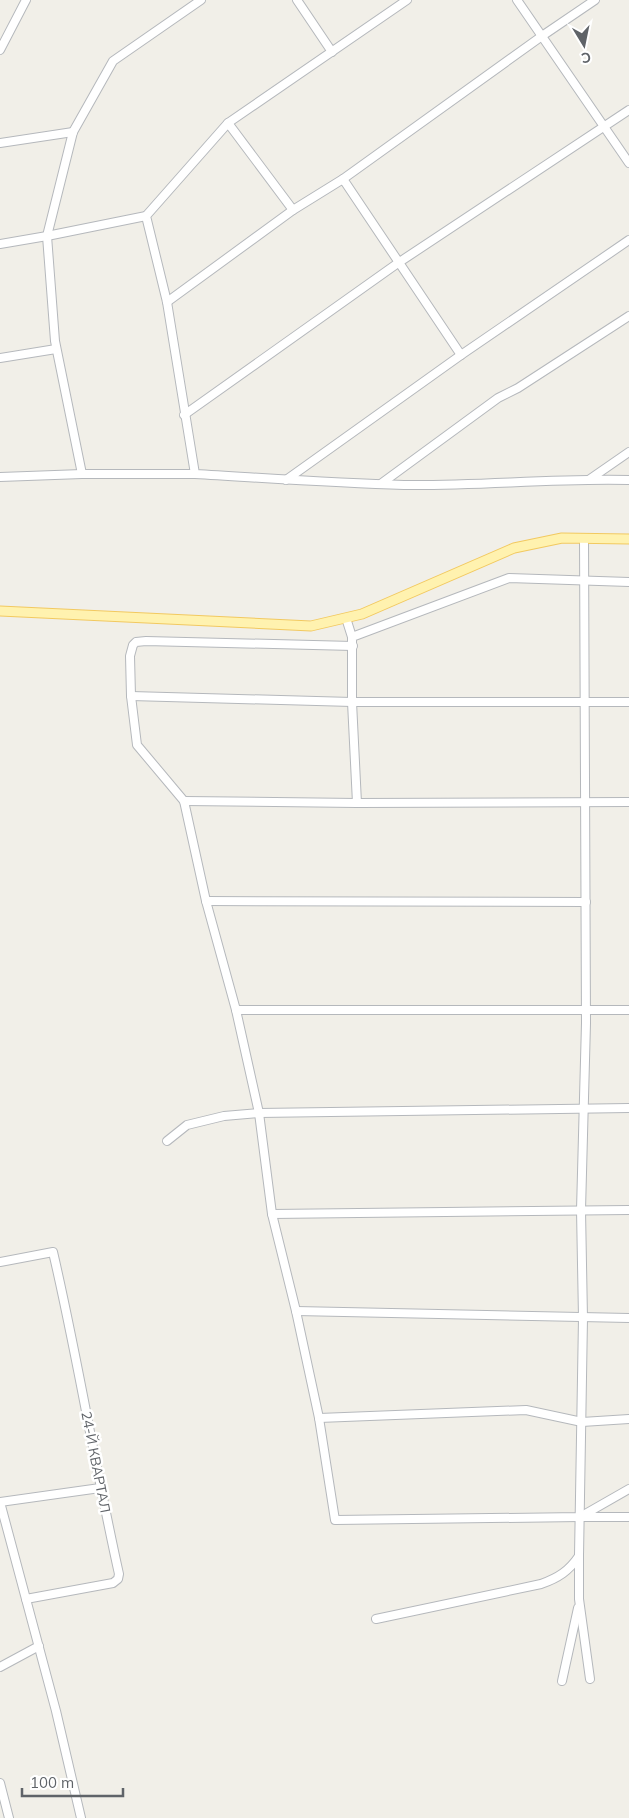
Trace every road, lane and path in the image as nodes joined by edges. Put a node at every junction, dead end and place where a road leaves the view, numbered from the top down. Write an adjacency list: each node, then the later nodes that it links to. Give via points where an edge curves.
1 (26, 0): 8 (street)
2 (201, 0): 13 (street, via 113,61)
3 (297, 0): 9 (street)
4 (407, 0): 9 (street)
5 (517, 0): 7 (street)
6 (595, 0): 7 (street)
7 (542, 36): 12 (street); 16 (street)
8 (0, 50)
9 (332, 52): 11 (street)
10 (629, 110): 12 (street)
11 (228, 123): 17 (street); 18 (street)
12 (605, 127): 15 (street); 22 (street)
13 (73, 132): 14 (street); 19 (street)
14 (0, 143)
15 (629, 163)
16 (343, 179): 17 (street); 22 (street)
17 (293, 210): 23 (street)
18 (146, 216): 19 (street); 23 (street)
19 (48, 236): 21 (street); 25 (street)
20 (629, 240): 26 (street)
21 (0, 244)
22 (398, 263): 26 (street); 28 (street)
23 (167, 302): 28 (street)
24 (629, 316): 36 (street, via 498,398)
25 (56, 349): 27 (street); 30 (street)
26 (461, 355): 34 (street)
27 (0, 358)
28 (184, 415): 31 (street)
29 (629, 452): 33 (street)
30 (82, 474): 31 (street); 32 (street)
31 (195, 474): 34 (street)
32 (0, 477)
33 (590, 479): 35 (street); 36 (street, via 484,484)
34 (286, 480): 36 (street)
35 (629, 480)
36 (382, 483)
37 (584, 538): 38 (main road); 39 (street); 42 (main road, via 562,538 514,548)
38 (629, 538)
39 (584, 580): 40 (street); 43 (street, via 508,578); 47 (street)
40 (629, 582)
41 (0, 611): 42 (main road, via 311,626)
42 (346, 618): 43 (street)
43 (352, 637): 44 (street)
44 (353, 646): 45 (street, via 136,642 130,656); 46 (street)
45 (131, 696): 46 (street); 49 (street, via 136,745)
46 (352, 702): 47 (street); 52 (street)
47 (586, 702): 48 (street); 50 (street)
48 (629, 702)
49 (184, 801): 52 (street); 53 (street)
50 (586, 801): 51 (street); 52 (street); 54 (street)
51 (629, 802)
52 (357, 803)
53 (206, 901): 54 (street); 55 (street)
54 (586, 902): 57 (street)
55 (236, 1010): 57 (street); 60 (street)
56 (629, 1010): 57 (street)
57 (586, 1011): 58 (street)
58 (585, 1108): 59 (street); 60 (street); 62 (street)
59 (629, 1108)
60 (259, 1113): 61 (street, via 224,1116 187,1125); 64 (street)
61 (167, 1141)
62 (581, 1210): 63 (street); 64 (street); 67 (street)
63 (629, 1210)
64 (272, 1214): 66 (street)
65 (0, 1262): 72 (street, 24-Й КВАРТАЛ, via 53,1252)
66 (296, 1311): 67 (street); 69 (street)
67 (583, 1318): 68 (street); 71 (street)
68 (629, 1318)
69 (319, 1418): 71 (street, via 526,1410); 75 (street, via 335,1520)
70 (629, 1419): 71 (street)
71 (582, 1422): 75 (street)
72 (100, 1488): 74 (street); 78 (street, 24-Й КВАРТАЛ, via 118,1579 114,1583)
73 (629, 1489): 75 (street)
74 (0, 1502): 78 (street)
75 (580, 1517): 76 (street); 77 (street)
76 (629, 1517)
77 (579, 1556): 79 (street); 80 (street, via 558,1578 541,1584)
78 (26, 1599): 81 (street)
79 (579, 1599): 83 (street); 84 (street)
80 (376, 1619)
81 (39, 1646): 82 (street); 87 (street)
82 (0, 1667)
83 (590, 1680)
84 (562, 1681)
85 (0, 1783): 86 (street)
86 (9, 1818)
87 (81, 1818)

